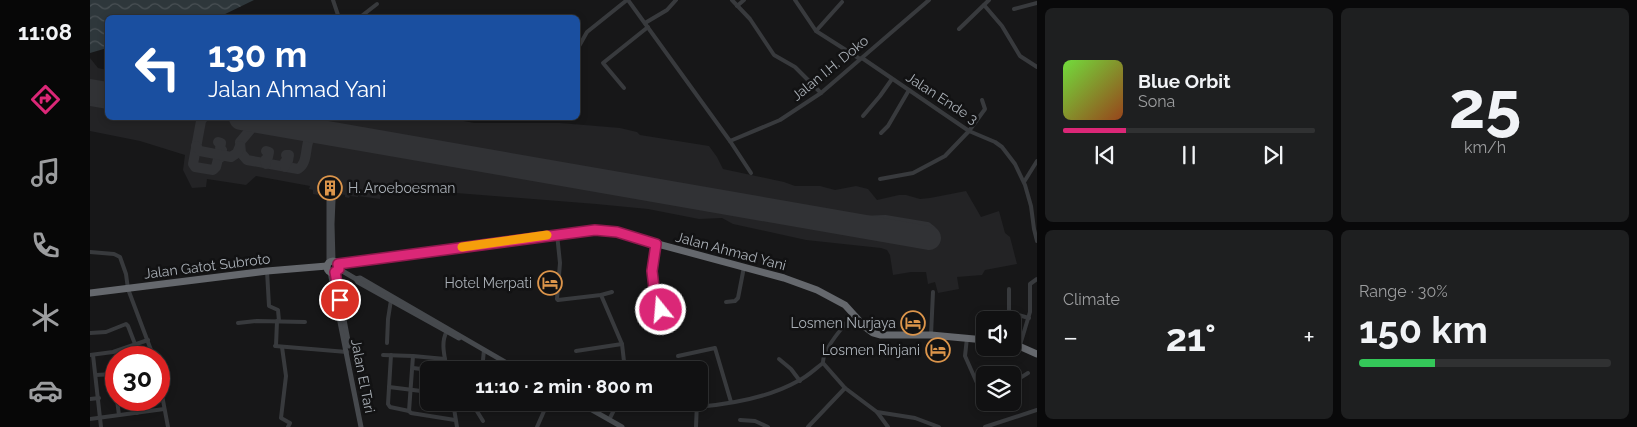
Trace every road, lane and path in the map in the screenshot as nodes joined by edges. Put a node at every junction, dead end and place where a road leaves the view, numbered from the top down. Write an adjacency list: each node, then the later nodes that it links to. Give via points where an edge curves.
1 (333, 0): 16 (street)
2 (628, 0): 19 (street); 22 (street, via 588,32)
3 (676, 0): 19 (street)
4 (732, 0): 13 (street)
5 (744, 0): 13 (street)
6 (795, 0): 21 (street)
7 (929, 0): 23 (street, Jalan I.H. Doko)
8 (989, 0): 12 (street)
9 (842, 2): 21 (street)
10 (1037, 3): 14 (street)
11 (377, 4): 15 (street)
12 (984, 5): 20 (street); 24 (street, via 1002,26 1020,56)
13 (737, 6): 28 (street, via 750,19 774,55 795,68)
14 (1014, 9)
15 (367, 12): 17 (street); 18 (street)
16 (338, 15)
17 (363, 15)
18 (368, 15)
19 (647, 25): 26 (street, via 604,63); 33 (street)
20 (959, 29)
21 (816, 31): 23 (street, Jalan Ende 3)
22 (580, 45)
23 (861, 59): 25 (street, Jalan Ende 3); 28 (street, Jalan I.H. Doko)
24 (1037, 67)
25 (892, 79): 27 (street, Jalan Ende 3); 30 (street)
26 (624, 88)
27 (909, 90): 31 (street, Jalan Ende 3); 32 (street)
28 (821, 93): 33 (street, Jalan I.H. Doko, via 780,120)
29 (982, 100): 31 (street, via 985,109)
30 (863, 116)
31 (969, 131): 36 (street, via 949,153 913,174); 37 (street, Jalan Ende 3, via 1002,146)
32 (881, 133)
33 (730, 142): 35 (street)
34 (1037, 161): 37 (street)
35 (751, 173)
36 (880, 179)
37 (1024, 182): 40 (street, Jalan Ende 3)
38 (331, 200): 43 (street)
39 (557, 234): 41 (highway, Jalan Ahmad Yani, via 602,230); 43 (highway, Jalan Ahmad Yani); 55 (street, via 560,262 557,299)
40 (1037, 241)
41 (656, 244): 44 (highway, Jalan Ahmad Yani); 59 (street, via 652,271)
42 (90, 252): 48 (street, via 118,255)
43 (333, 267): 45 (highway, Jalan Gatot Subroto); 47 (street); 79 (street, Jalan El Tari); 104 (street, Jalan El Tari)
44 (744, 267): 57 (street, via 738,298); 58 (highway, Jalan Ahmad Yani, via 817,290)
45 (267, 271): 48 (highway, Jalan Gatot Subroto); 61 (street, via 269,306 278,310)
46 (1037, 278): 52 (street, via 1030,284)
47 (356, 279): 56 (street); 64 (street, via 360,278)
48 (128, 288): 54 (highway, Jalan Gatot Subroto); 70 (street)
49 (1009, 289): 60 (street, via 1011,313)
50 (612, 292): 55 (street)
51 (934, 292): 67 (street)
52 (1031, 292): 53 (street); 60 (street)
53 (1037, 292)
54 (90, 293)
55 (601, 295): 73 (street)
56 (391, 300): 64 (street); 71 (street)
57 (726, 302)
58 (854, 314): 67 (highway, Jalan Ahmad Yani, via 865,328 877,334); 91 (street, via 833,340)
59 (662, 317)
60 (1029, 318): 66 (street)
61 (278, 321): 62 (street); 63 (street); 76 (street, via 275,346)
62 (305, 322)
63 (238, 323)
64 (447, 329): 77 (street); 86 (street, via 443,345)
65 (90, 333): 72 (street, via 106,332 126,324)
66 (1021, 334)
67 (931, 335): 68 (highway, Jalan Ahmad Yani)
68 (967, 338): 69 (highway, Jalan Ahmad Yani); 99 (street, via 965,356)
69 (976, 339)
70 (148, 340): 72 (street); 74 (street)
71 (387, 343)
72 (135, 344): 81 (street)
73 (622, 344): 78 (street); 90 (street)
74 (150, 346)
75 (1021, 346): 80 (highway)
76 (282, 347): 79 (street); 132 (street, via 286,376 281,418 290,423)
77 (484, 350): 88 (street); 89 (street)
78 (576, 351)
79 (347, 352): 104 (street, Jalan El Tari)
80 (1037, 354)
81 (92, 355): 95 (street)
82 (383, 355): 83 (street)
83 (391, 355): 84 (street); 100 (street)
84 (413, 356): 86 (street); 92 (street)
85 (678, 356): 107 (street, via 715,348)
86 (445, 359)
87 (778, 359): 98 (street)
88 (483, 361)
89 (503, 361)
90 (624, 361)
91 (823, 363): 98 (street); 101 (street)
92 (413, 368): 93 (street); 102 (street)
93 (420, 369)
94 (1028, 373): 97 (street)
95 (96, 375): 96 (street); 105 (street)
96 (105, 375)
97 (1021, 377)
98 (800, 381): 107 (street)
99 (976, 383)
100 (389, 387): 102 (street); 113 (street, via 388,405)
101 (846, 388): 120 (street); 138 (street)
102 (411, 390): 103 (street); 113 (street)
103 (420, 391)
104 (357, 396): 133 (street, Jalan El Tari)
105 (99, 398): 106 (street); 123 (street)
106 (90, 399)
107 (731, 402): 108 (street)
108 (708, 404)
109 (1037, 410): 141 (street)
110 (118, 411): 122 (street)
111 (150, 411): 121 (street)
112 (164, 411): 131 (street)
113 (409, 411): 125 (street, via 414,415)
114 (454, 411): 125 (street)
115 (477, 411): 128 (street)
116 (544, 411): 135 (street)
117 (594, 411): 126 (street)
118 (614, 411): 126 (street)
119 (697, 411): 136 (street)
120 (877, 412): 139 (street); 140 (street, via 915,418)
121 (137, 413): 122 (street)
122 (119, 415): 123 (street)
123 (101, 418): 124 (street); 130 (street)
124 (90, 419)
125 (455, 420): 134 (street)
126 (609, 420): 129 (street)
127 (740, 420): 137 (street, via 755,421)
128 (483, 421)
129 (620, 426)
130 (102, 427)
131 (168, 427)
132 (288, 427)
133 (363, 427)
134 (457, 427)
135 (537, 427)
136 (696, 427)
137 (768, 427)
138 (808, 427)
139 (888, 427)
140 (939, 427)
141 (985, 427)

